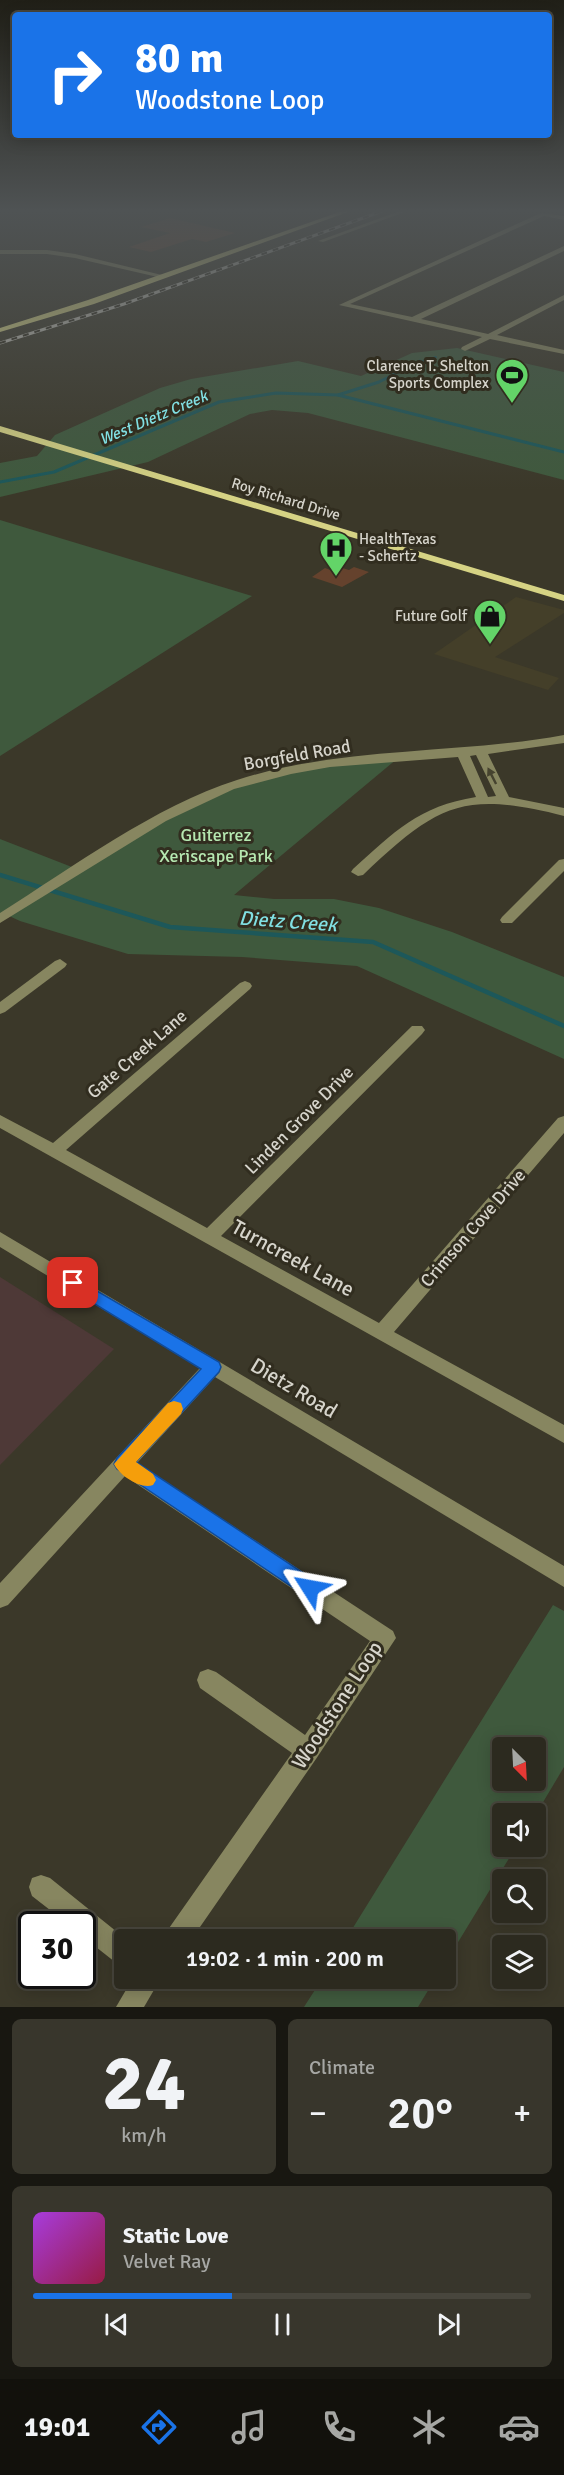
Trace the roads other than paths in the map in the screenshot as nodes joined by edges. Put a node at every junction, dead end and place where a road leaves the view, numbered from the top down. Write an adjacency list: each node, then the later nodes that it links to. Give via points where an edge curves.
1 (82, 303): 6 (main road)
2 (348, 303): 5 (street, via 343,305)
3 (449, 303): 5 (street)
4 (553, 303): 7 (street)
5 (413, 320): 7 (street)
6 (0, 330)
7 (491, 336): 8 (street); 9 (street)
8 (465, 349)
9 (564, 352)
10 (0, 429): 11 (main road, Roy Richard Drive)
11 (564, 598)
12 (564, 740): 13 (street, Borgfeld Road)
13 (480, 751): 14 (street, Borgfeld Road); 15 (street, one-way to 13)
14 (462, 752): 15 (street); 19 (street, Borgfeld Road, via 328,765 253,779 185,805)
15 (493, 801): 16 (street, via 532,803); 18 (street, via 457,804 423,816)
16 (564, 812)
17 (564, 863): 20 (street)
18 (358, 872)
19 (3, 917)
20 (507, 920)
21 (60, 964): 23 (street)
22 (245, 986): 27 (street, Gate Creek Lane)
23 (0, 1009)
24 (417, 1030): 28 (street, Linden Grove Drive)
25 (0, 1121): 27 (street, Turncreek Lane)
26 (564, 1122): 30 (street, Crimson Cove Drive)
27 (54, 1152): 28 (street, Turncreek Lane)
28 (209, 1237): 30 (street, Turncreek Lane)
29 (0, 1239): 31 (street, Dietz Road)
30 (382, 1334): 32 (street, Turncreek Lane)
31 (213, 1367): 33 (street); 34 (street, Dietz Road)
32 (564, 1435)
33 (123, 1464): 35 (street); 37 (street, Woodstone Loop, via 386,1638)
34 (564, 1577)
35 (0, 1598)
36 (208, 1680): 37 (street)
37 (308, 1751): 39 (street, Woodstone Loop)
38 (41, 1887): 40 (street)
39 (184, 1929)
40 (114, 1945)
41 (141, 1989): 42 (street)
42 (129, 2007)

